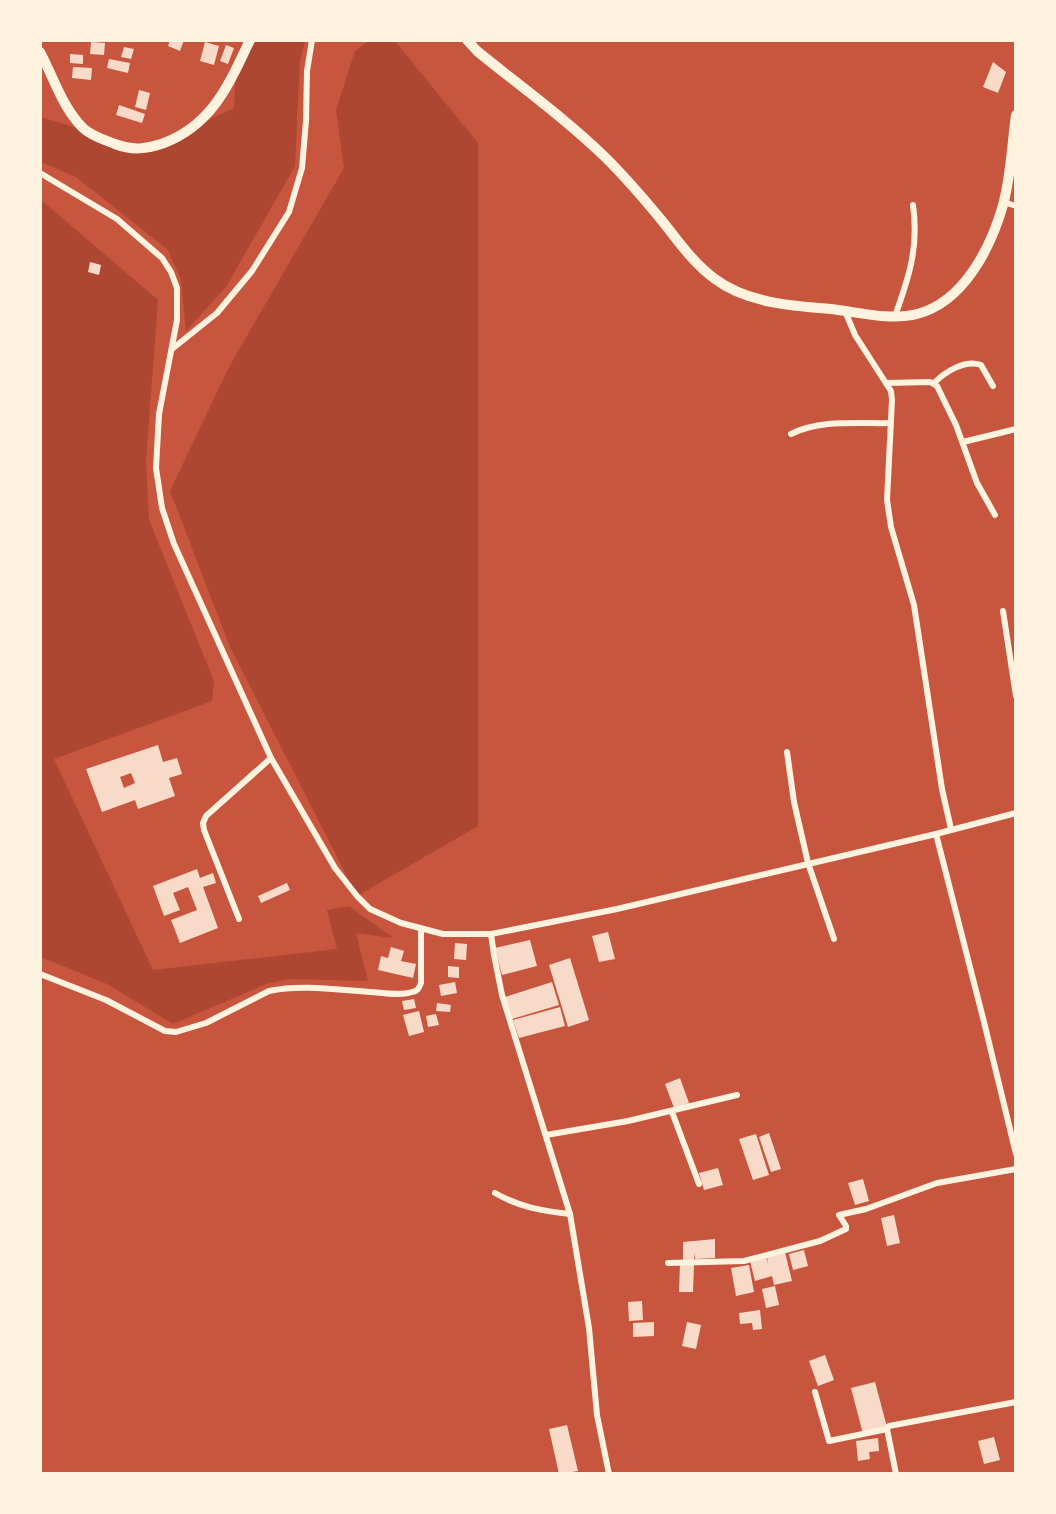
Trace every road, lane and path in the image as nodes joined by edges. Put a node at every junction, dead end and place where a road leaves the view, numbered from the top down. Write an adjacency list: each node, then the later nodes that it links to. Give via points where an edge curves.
1 (250, 40): 4 (main road, via 209,114 176,138 147,149 119,146 85,131 71,115)
2 (312, 40): 12 (street, via 302,168 289,212 252,271 217,313)
3 (467, 40): 10 (main road, via 605,157 714,279 749,297)
4 (40, 52)
5 (1016, 115): 7 (main road)
6 (40, 173): 12 (street, via 117,219 162,258 177,288 177,320)
7 (1003, 202): 9 (street); 11 (main road, via 989,243 956,291 928,310)
8 (913, 205): 11 (street, via 914,253)
9 (1016, 206)
10 (845, 311): 11 (main road); 14 (street, via 855,335)
11 (895, 316)
12 (171, 350): 24 (street, via 158,425 156,468 162,508 174,544)
13 (934, 382): 14 (street); 15 (street, via 971,363 981,366); 19 (street)
14 (886, 383): 16 (street, via 891,391)
15 (993, 386)
16 (891, 423): 18 (street, via 815,426); 26 (street, via 887,500 899,559 914,605)
17 (1016, 429): 19 (street)
18 (791, 434)
19 (963, 442): 20 (street, via 977,483)
20 (995, 515)
21 (1003, 611): 22 (street)
22 (1016, 696)
23 (787, 752): 28 (street)
24 (272, 758): 29 (street, via 206,816 203,823); 30 (street, via 335,868 357,896 370,909)
25 (1016, 813): 26 (street)
26 (951, 829): 27 (street)
27 (936, 834): 28 (street); 37 (street)
28 (808, 863): 31 (street, via 617,909); 32 (street)
29 (239, 919)
30 (421, 928): 31 (street, via 454,935); 33 (street, via 421,982 414,992 278,989 206,1023 176,1032 165,1031 106,1000)
31 (491, 934): 36 (street, via 502,995)
32 (834, 939)
33 (40, 974)
34 (737, 1095): 35 (street)
35 (672, 1112): 36 (street); 39 (street)
36 (546, 1135): 41 (street)
37 (1016, 1154)
38 (1016, 1169): 42 (street, via 937,1183 839,1215 846,1229 820,1241 744,1261)
39 (699, 1184)
40 (495, 1193): 41 (street, via 527,1208)
41 (570, 1214): 46 (street, via 589,1328 597,1415)
42 (668, 1263)
43 (815, 1392): 45 (street, via 829,1441)
44 (1016, 1402): 45 (street, via 894,1424)
45 (887, 1429): 47 (street)
46 (609, 1473)
47 (896, 1473)

